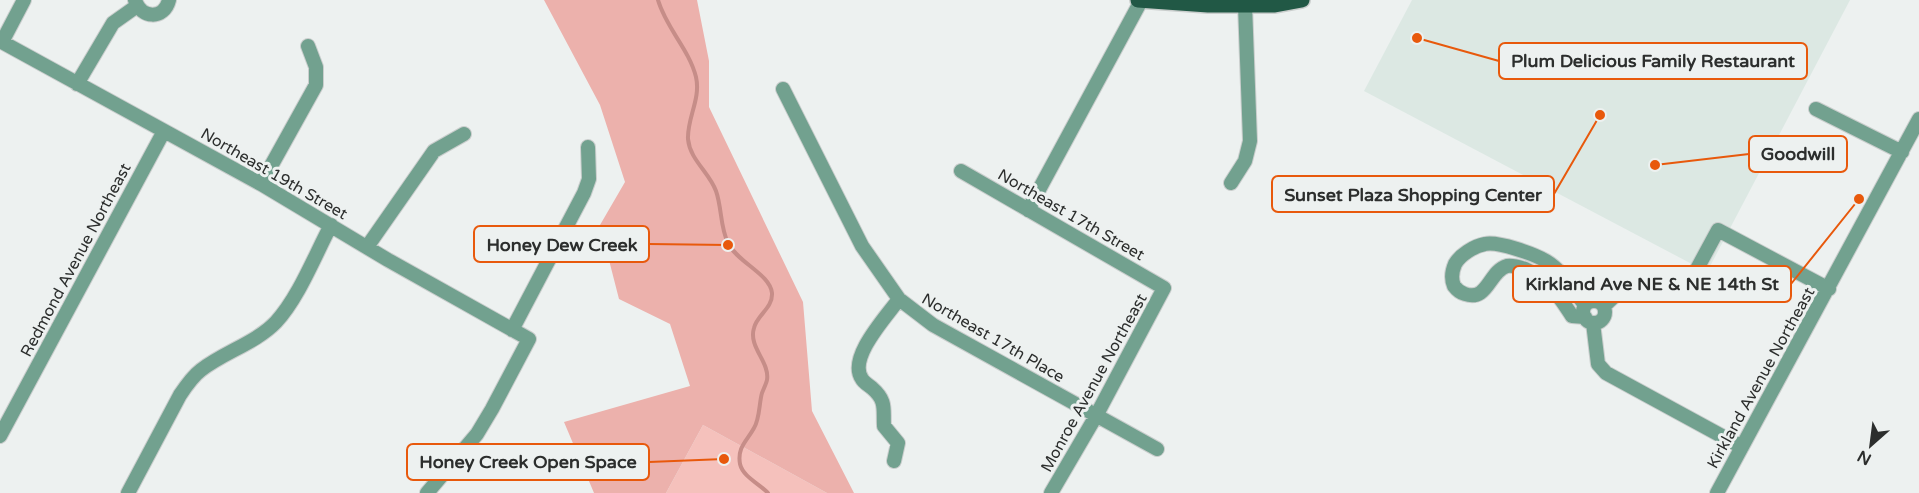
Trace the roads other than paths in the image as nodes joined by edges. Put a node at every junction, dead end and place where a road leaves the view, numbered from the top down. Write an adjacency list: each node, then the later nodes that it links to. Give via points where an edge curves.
1 (24, 0): 8 (street)
2 (169, 0): 6 (street, via 165,10 156,15 145,13)
3 (1140, 0): 7 (main road); 21 (street)
4 (1302, 0): 5 (main road)
5 (1277, 2): 7 (main road)
6 (136, 3): 10 (street, via 113,23)
7 (1245, 5): 19 (street, via 1250,141 1245,161)
8 (1, 41): 10 (street, Northeast 19th Street)
9 (308, 46): 20 (street, via 316,67 316,85)
10 (77, 84): 14 (street, Northeast 19th Street)
11 (783, 89): 26 (street, Northeast 17th Place, via 862,246)
12 (1816, 109): 17 (street)
13 (1919, 119): 17 (street, Kirkland Avenue Northeast)
14 (164, 131): 20 (street, Northeast 19th Street); 30 (street, Redmond Avenue Northeast)
15 (464, 134): 23 (street, via 434,151)
16 (588, 147): 28 (street, via 589,178 584,193)
17 (1902, 152): 25 (street, Kirkland Avenue Northeast)
18 (961, 171): 21 (street, Northeast 17th Street)
19 (1231, 183)
20 (261, 184): 22 (street, Northeast 19th Street)
21 (1028, 210): 24 (street, Northeast 17th Street)
22 (331, 225): 23 (street, Northeast 19th Street); 34 (street, via 276,322 199,371 189,382)
23 (367, 247): 28 (street, Northeast 19th Street)
24 (1164, 288): 29 (street, Monroe Avenue Northeast)
25 (1829, 289): 27 (street, via 1718,230 1691,280 1660,273 1645,275 1629,283 1604,306 1595,301); 31 (street, Kirkland Avenue Northeast)
26 (899, 299): 29 (street, Northeast 17th Place, via 933,325); 33 (street, via 866,343 858,365 863,381 883,403 884,426 898,442)
27 (1588, 315): 27 (street, via 1560,272 1546,261 1486,243 1456,261 1452,273 1455,288 1460,292 1476,295 1484,291 1497,271 1518,267 1552,286 1572,316); 31 (street, via 1598,364 1606,373)
28 (512, 330): 35 (street, Northeast 19th Street, via 529,339 477,434)
29 (1096, 416): 32 (street, Northeast 17th Place); 36 (street, Monroe Avenue Northeast)
30 (0, 436)
31 (1742, 447): 37 (street, Kirkland Avenue Northeast)
32 (1157, 449)
33 (894, 461)
34 (128, 493)
35 (427, 493)
36 (1051, 493)
37 (1717, 493)

